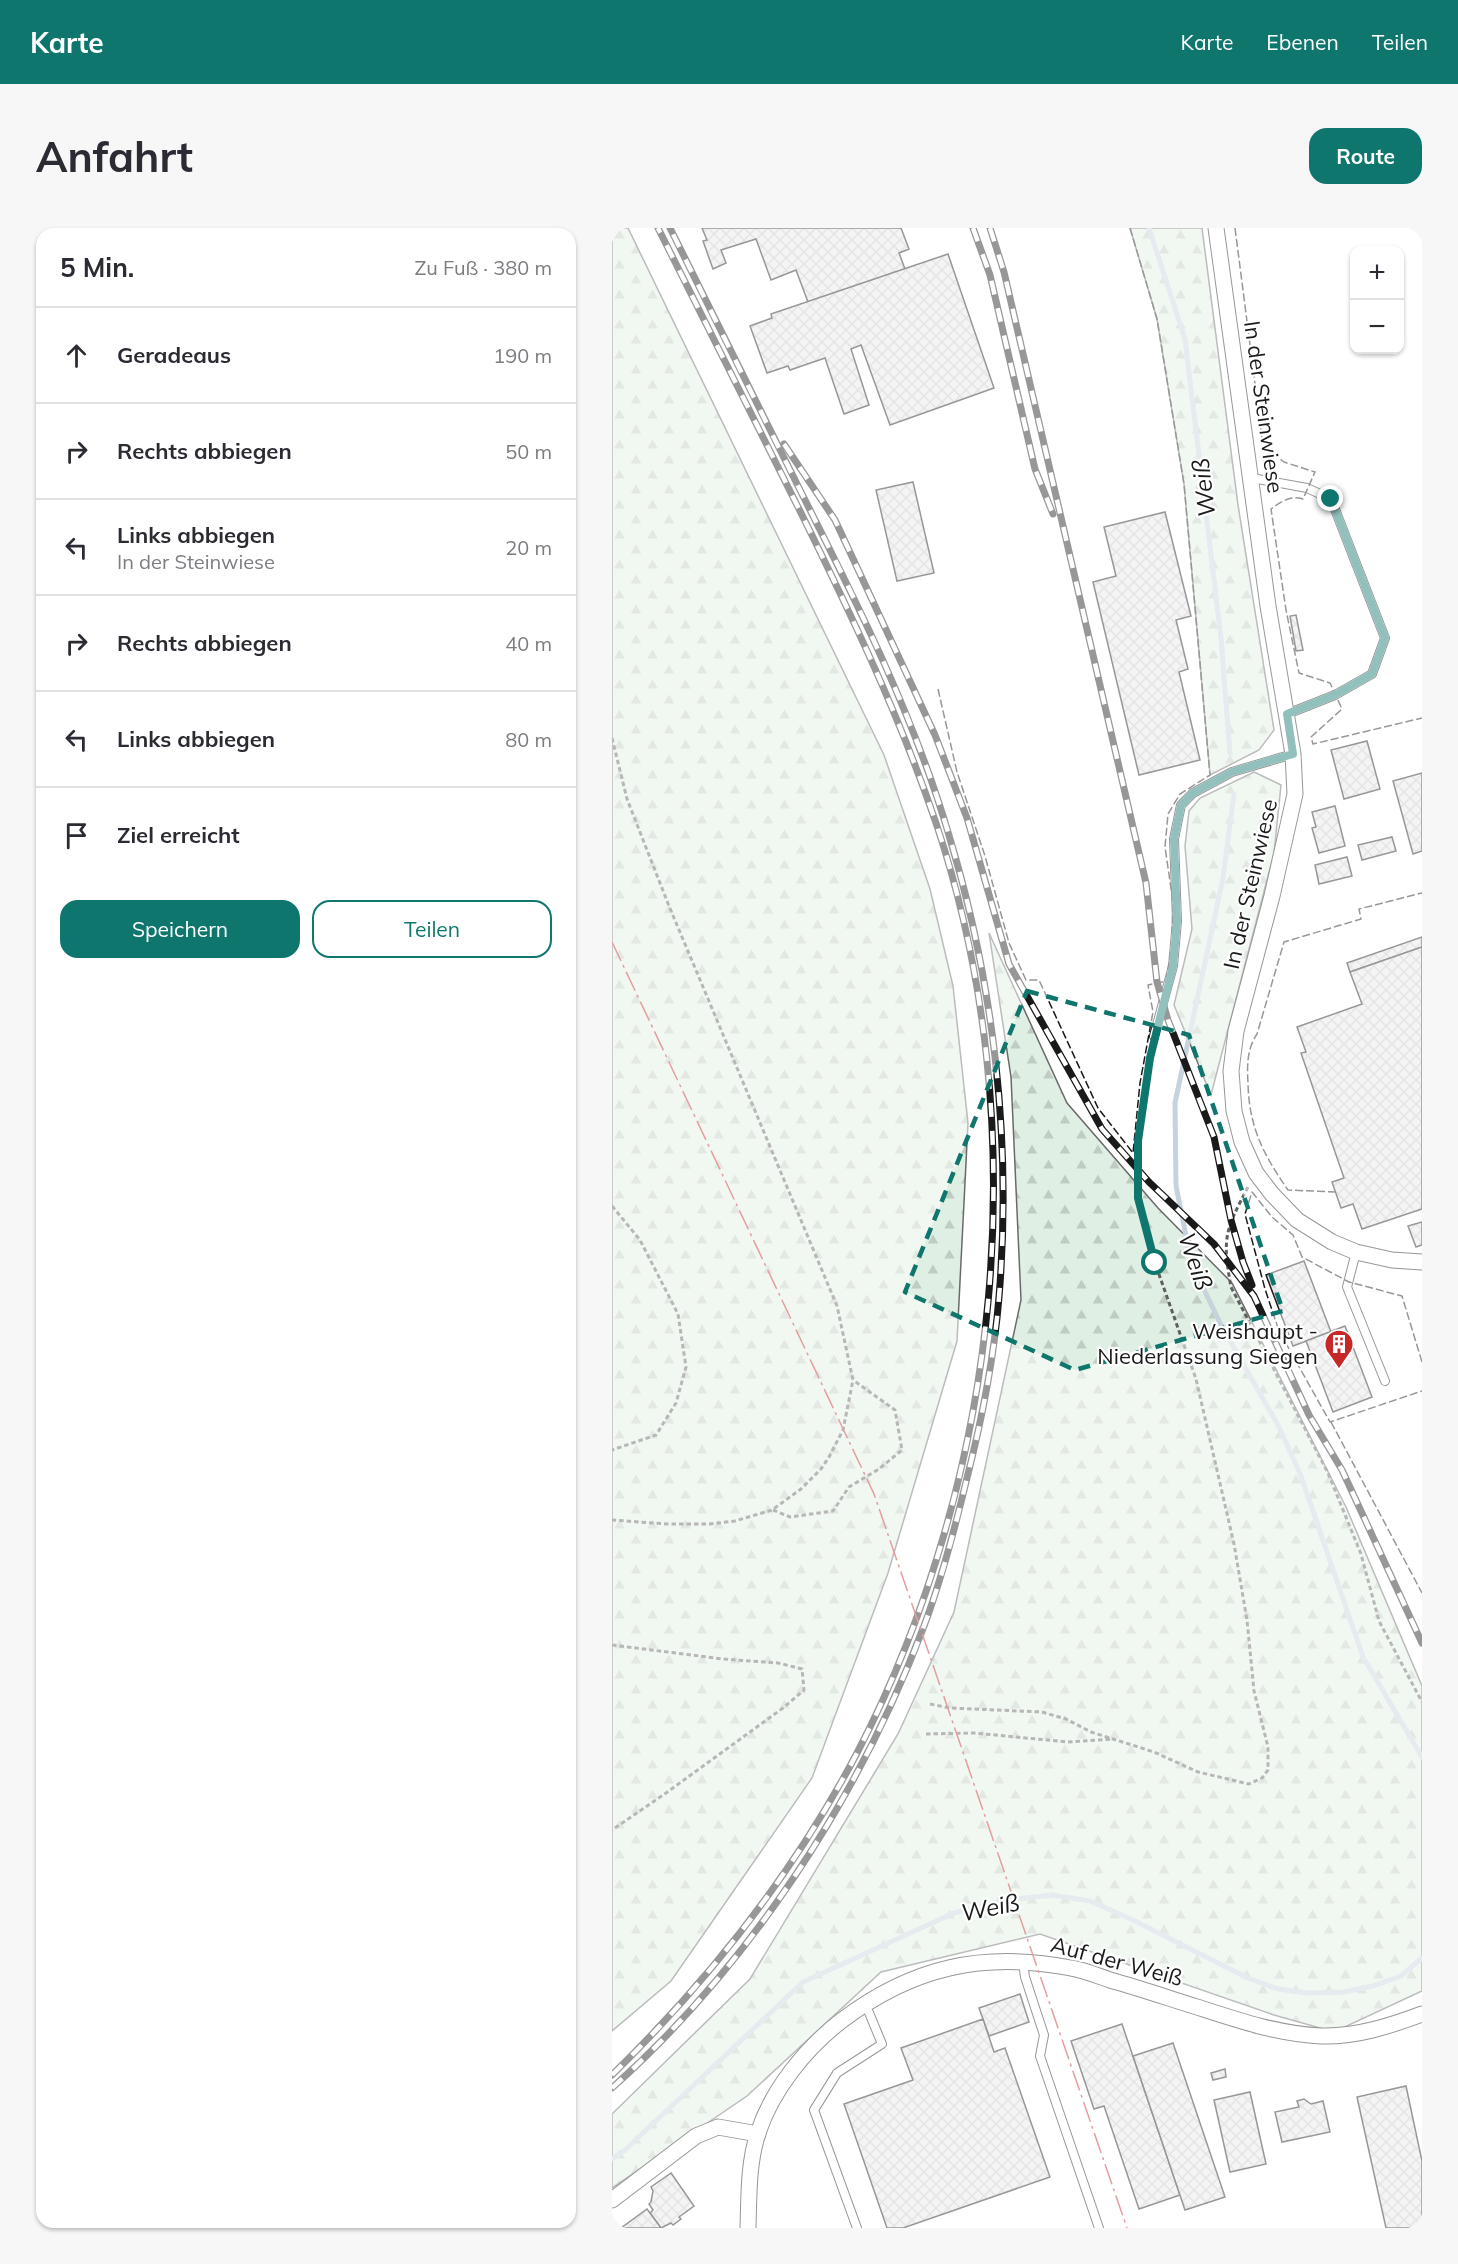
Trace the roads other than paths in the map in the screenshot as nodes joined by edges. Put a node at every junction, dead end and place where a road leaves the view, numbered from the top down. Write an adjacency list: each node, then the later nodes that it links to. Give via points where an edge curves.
1 (1216, 228): 2 (street, In der Steinwiese)
2 (1252, 478): 3 (street, In der Steinwiese); 3 (lane, via 1307,488 1331,499 1385,638 1372,674 1335,695)
3 (1287, 714): 4 (street, In der Steinwiese)
4 (1293, 754): 5 (lane, via 1232,772 1193,793 1181,805 1174,839 1177,921 1173,966); 6 (street, In der Steinwiese, via 1294,794 1236,1031 1231,1071 1234,1111 1242,1142 1272,1194 1298,1220)
5 (1154, 1036)
6 (1356, 1252): 7 (street, In der Steinwiese); 8 (lane, via 1347,1287)
7 (1422, 1262)
8 (1385, 1381)
9 (1023, 1961): 10 (street, Auf der Weiß, via 972,1962 923,1974); 11 (street, Auf der Weiß, via 1073,1968 1282,2031 1321,2036 1367,2032); 16 (lane, via 1044,2035 1040,2056)
10 (865, 2003): 12 (street, Auf der Weiß, via 832,2028 796,2065 770,2105); 15 (lane, via 882,2044 837,2073 814,2110)
11 (1422, 2014)
12 (758, 2134): 13 (street, via 718,2127 696,2136); 14 (street, Auf der Weiß, via 750,2175)
13 (612, 2200)
14 (748, 2228)
15 (857, 2228)
16 (1099, 2228)

